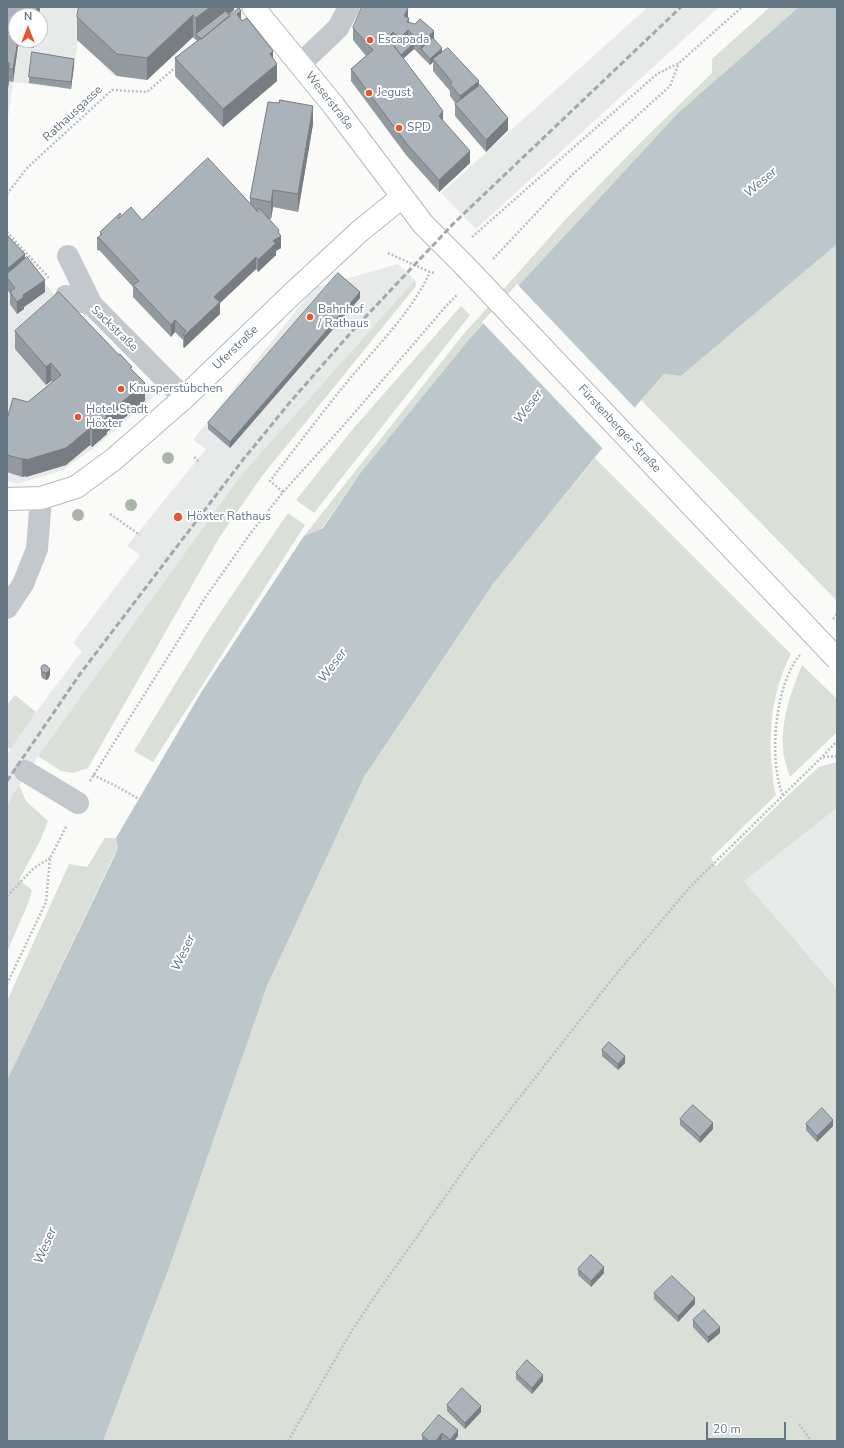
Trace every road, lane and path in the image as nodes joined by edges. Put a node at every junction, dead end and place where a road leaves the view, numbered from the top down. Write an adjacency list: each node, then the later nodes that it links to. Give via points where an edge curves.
1 (253, 7): 5 (main road, Weserstraße)
2 (349, 7): 5 (street, via 338,28)
3 (742, 7): 9 (path, via 679,63 657,74)
4 (183, 61): 6 (path, Rathausgasse, via 147,92 112,90 27,168)
5 (300, 64): 7 (main road, Weserstraße)
6 (7, 194)
7 (402, 196): 14 (main road, Uferstraße, via 292,294); 26 (main road, Fürstenberger Straße, bridge, via 428,229)
8 (7, 232): 12 (path)
9 (468, 240)
10 (388, 253): 31 (path, via 430,272 424,285 398,322 328,405 270,481 283,492 205,598)
11 (68, 256): 13 (street)
12 (66, 296): 13 (street, Sackstraße)
13 (92, 305): 14 (street, Sackstraße)
14 (184, 398): 17 (main road, Uferstraße, via 113,460 76,487)
15 (194, 457): 16 (path)
16 (199, 462)
17 (41, 498): 18 (main road, Uferstraße); 21 (street, via 37,550)
18 (7, 499)
19 (110, 514): 20 (path)
20 (140, 535)
21 (15, 587): 22 (street)
22 (7, 608)
23 (837, 614): 24 (path)
24 (832, 619)
25 (803, 652): 32 (path, via 793,663 784,684 778,714 775,748)
26 (837, 659)
27 (837, 741): 29 (path)
28 (837, 756): 29 (path)
29 (822, 757): 32 (path)
30 (25, 771): 34 (street)
31 (93, 776): 33 (path); 34 (path)
32 (783, 794): 39 (path, via 690,887 617,973 476,1153 351,1332)
33 (139, 799)
34 (78, 803): 35 (path)
35 (50, 858): 36 (path, via 34,868); 37 (path, via 46,902)
36 (7, 896)
37 (7, 984)
38 (799, 1424): 40 (path)
39 (288, 1441)
40 (811, 1441)

